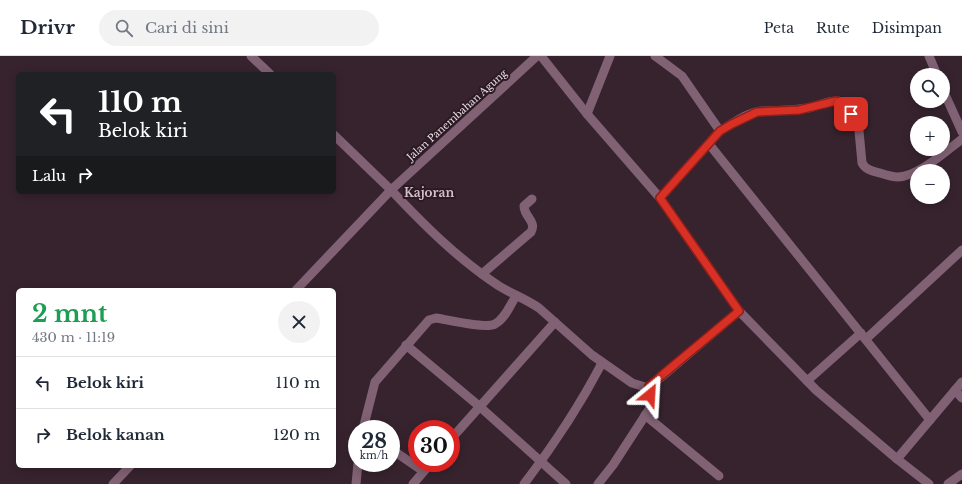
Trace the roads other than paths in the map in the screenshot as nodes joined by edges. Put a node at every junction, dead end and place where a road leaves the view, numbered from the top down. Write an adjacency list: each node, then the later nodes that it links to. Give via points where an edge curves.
1 (251, 56): 8 (street)
2 (537, 56): 16 (street, Jalan Panembahan Agung)
3 (541, 56): 10 (street)
4 (610, 56): 10 (street)
5 (655, 56): 11 (street, via 682,76)
6 (929, 56): 7 (street)
7 (934, 68)
8 (268, 72)
9 (950, 105): 12 (street)
10 (587, 114): 17 (street)
11 (720, 131): 14 (street, via 757,112 799,110 838,101 851,114 858,126 864,166 871,171 897,177 918,170); 15 (street)
12 (962, 132)
13 (336, 137): 16 (street)
14 (962, 139)
15 (709, 144): 17 (street); 25 (street)
16 (391, 190): 20 (street, via 454,252); 21 (street, Jalan Panembahan Agung)
17 (660, 198): 23 (street)
18 (532, 199): 20 (street, via 524,206 524,211 533,224 531,232)
19 (962, 250): 25 (street)
20 (482, 274): 22 (street)
21 (298, 288)
22 (516, 296): 24 (street, via 532,303); 26 (street, via 504,316 494,325 483,326 433,318)
23 (736, 314): 28 (street); 30 (street)
24 (555, 322): 27 (street); 33 (street)
25 (863, 336): 28 (street); 36 (street)
26 (406, 345): 33 (street); 35 (street, via 375,382)
27 (602, 363): 30 (street, via 632,383 642,387); 39 (street)
28 (807, 381): 38 (street)
29 (962, 382): 31 (street)
30 (649, 386): 34 (street, via 651,406)
31 (955, 390): 32 (street); 36 (street)
32 (962, 398)
33 (479, 406): 37 (street); 39 (street)
34 (645, 415): 44 (street); 50 (street)
35 (365, 420)
36 (930, 420): 38 (street)
37 (460, 428)
38 (899, 456): 51 (street)
39 (541, 461): 48 (street); 49 (street)
40 (128, 468): 46 (street)
41 (358, 472): 45 (street)
42 (422, 472): 47 (street)
43 (962, 474): 52 (street)
44 (719, 476)
45 (357, 483)
46 (113, 484)
47 (413, 484)
48 (524, 484)
49 (566, 484)
50 (598, 484)
51 (929, 484)
52 (948, 484)

